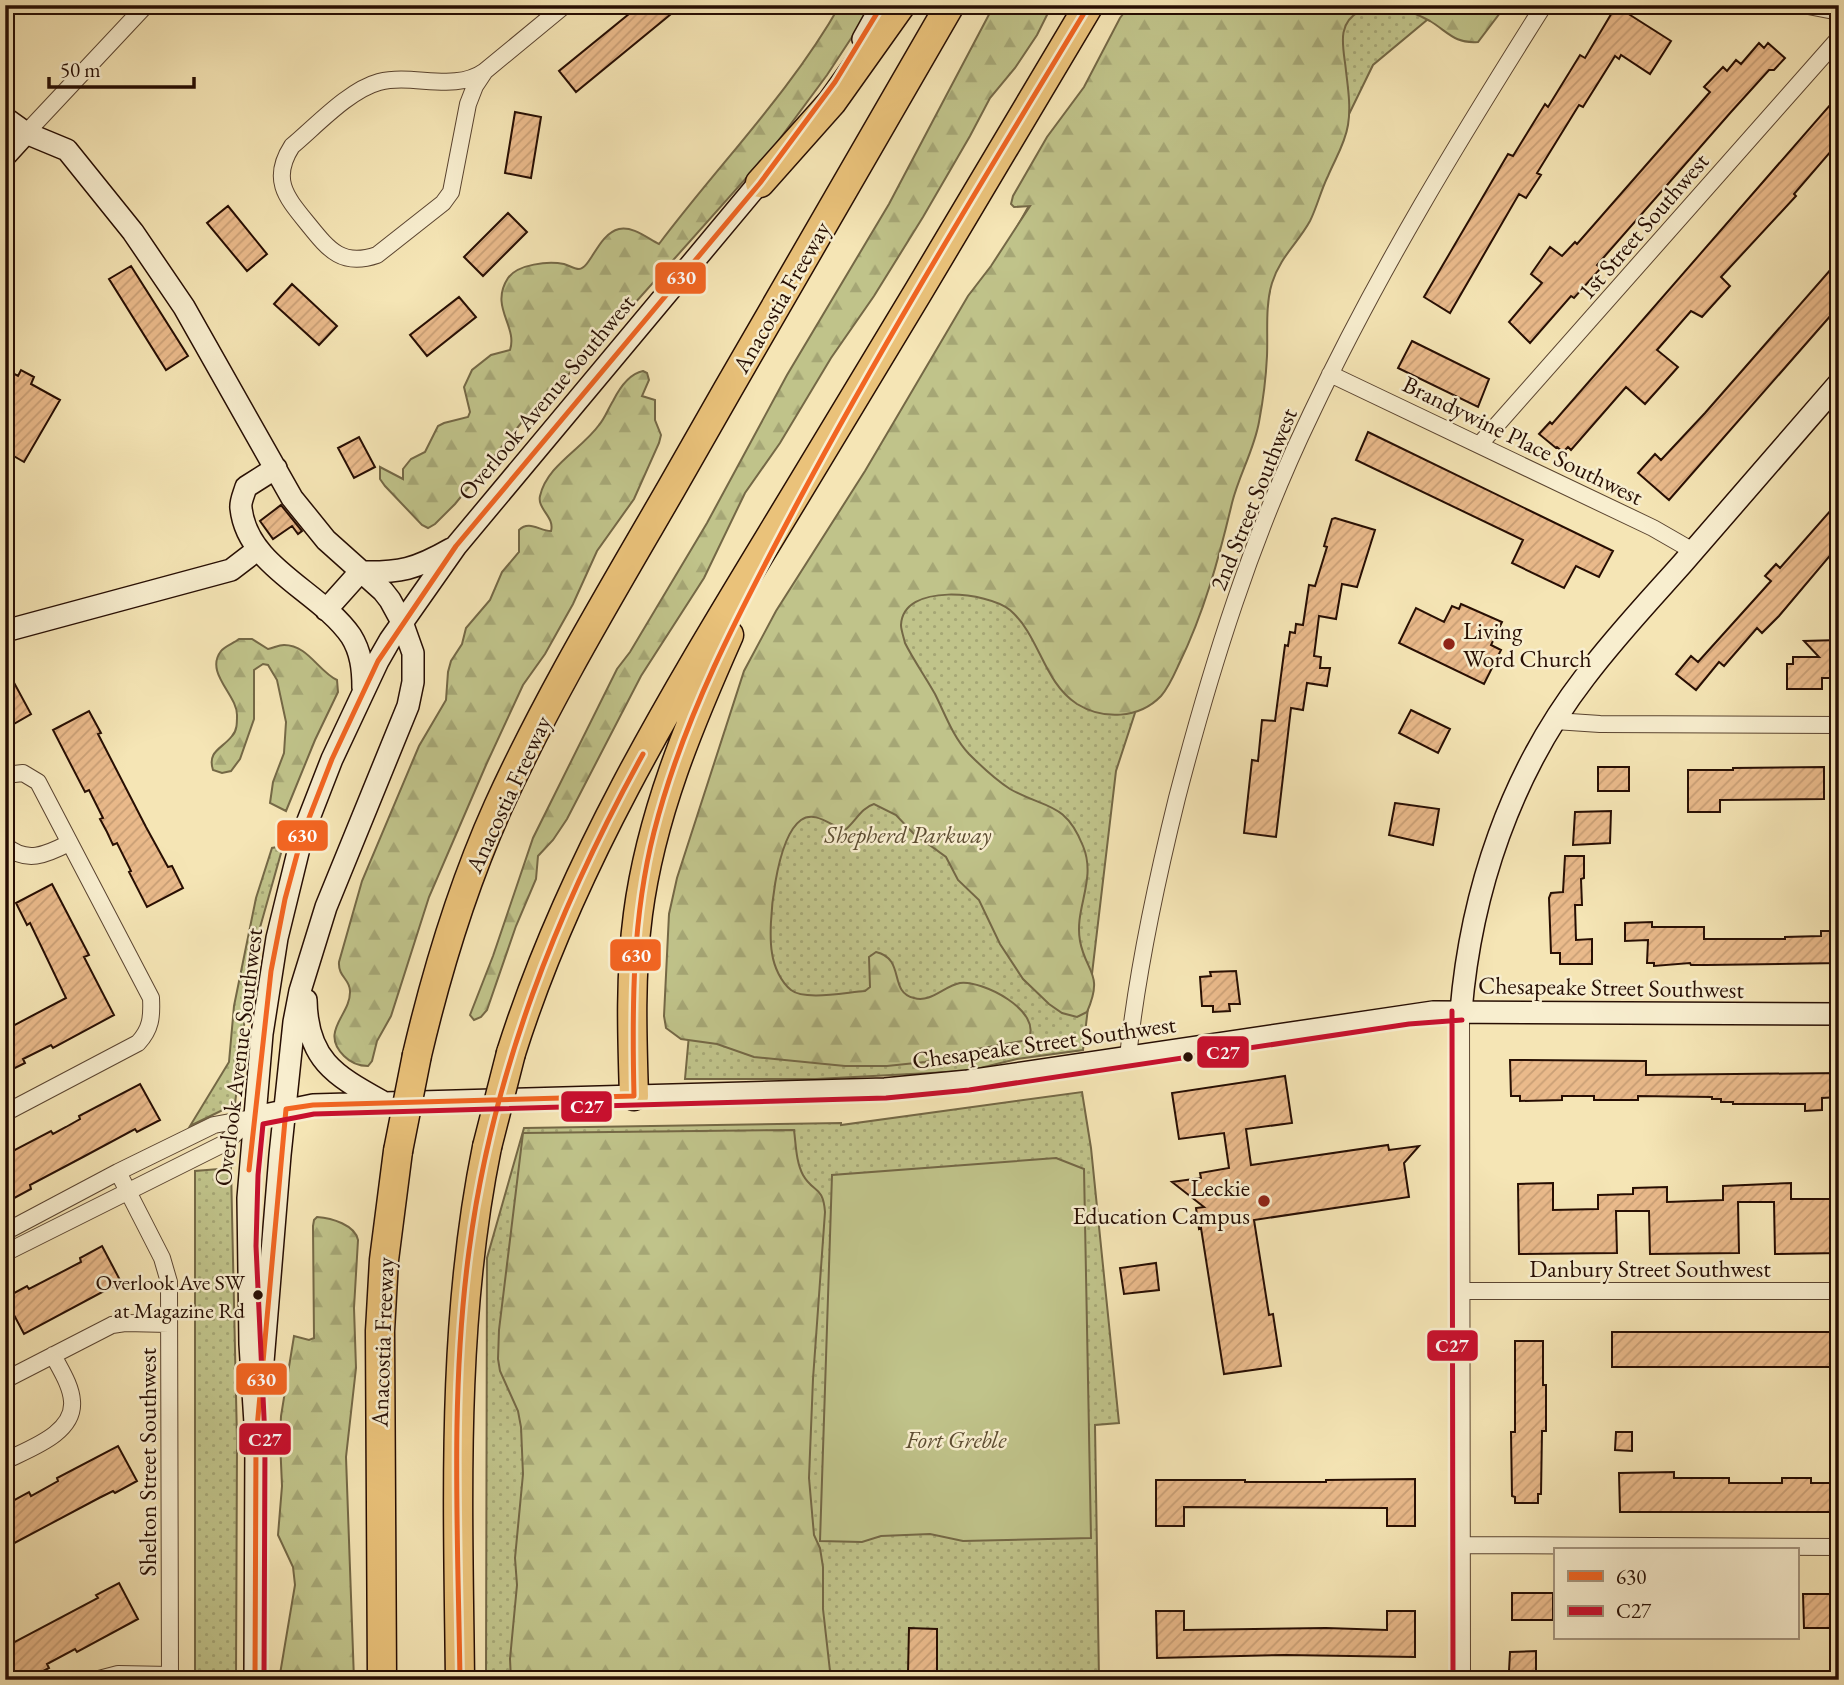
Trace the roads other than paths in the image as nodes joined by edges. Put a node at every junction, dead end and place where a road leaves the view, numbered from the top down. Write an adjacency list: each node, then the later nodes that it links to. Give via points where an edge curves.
1 (146, 5): 13 (street)
2 (565, 5): 11 (street)
3 (882, 5): 15 (street, Overlook Avenue Southwest, via 835,82)
4 (901, 5): 15 (highway, via 832,102)
5 (950, 5): 59 (highway, Anacostia Freeway, bridge, via 538,727 475,862 437,973 398,1151 384,1260 380,1319)
6 (1089, 5): 18 (highway)
7 (1544, 5): 16 (street, 2nd Street Southwest, via 1433,184)
8 (1803, 5): 9 (street)
9 (1839, 12)
10 (1839, 38): 19 (street, 1st Street Southwest)
11 (485, 71): 11 (street, via 463,81 396,79 370,85 292,146 282,175 286,196 326,247 345,258 367,259 443,203 454,185 471,95)
12 (5, 118): 13 (street)
13 (26, 133): 14 (street); 20 (street, via 67,150 133,232 184,307)
14 (5, 156)
15 (760, 183): 21 (street, Overlook Avenue Southwest)
16 (1330, 374): 19 (street, Brandywine Place Southwest); 37 (street, 2nd Street Southwest, via 1263,526 1202,706 1157,883)
17 (1839, 383): 23 (street)
18 (842, 417): 38 (highway, via 730,633 683,740 661,808 643,882 635,943); 60 (highway, bridge, via 617,800 558,924 511,1053 487,1147 469,1251 460,1361)
19 (1480, 444): 23 (street, Brandywine Place Southwest)
20 (276, 468): 22 (street, via 246,487 240,506); 24 (street, via 312,524)
21 (456, 546): 24 (street, via 416,567); 26 (street, Overlook Avenue Southwest)
22 (257, 550): 25 (street); 27 (street, via 231,570)
23 (1693, 551): 29 (street, via 1620,633)
24 (360, 572): 25 (street); 26 (street, via 383,591)
25 (326, 610): 28 (street, via 355,645 362,665)
26 (402, 622): 28 (street, Overlook Avenue Southwest); 34 (street, Overlook Avenue Southwest, via 414,661 408,706 326,907)
27 (5, 631)
28 (363, 693): 42 (street, Overlook Avenue Southwest, via 332,758 293,867 271,971)
29 (1555, 722): 30 (street); 35 (street, via 1517,789 1492,855 1475,919)
30 (1839, 724)
31 (5, 775): 32 (street, via 23,773 38,782)
32 (69, 843): 33 (street, via 45,856 29,857); 41 (street, via 151,998 152,1019 138,1043)
33 (5, 845)
34 (306, 970): 39 (street, via 307,1021 322,1060 343,1080); 40 (street, Overlook Avenue Southwest)
35 (1461, 1011): 36 (street, Chesapeake Street Southwest); 37 (street, Chesapeake Street Southwest); 47 (street)
36 (1839, 1014)
37 (1128, 1057): 38 (street, Chesapeake Street Southwest, via 885,1089)
38 (634, 1096): 39 (street, Chesapeake Street Southwest)
39 (383, 1102): 40 (street, Chesapeake Street Southwest)
40 (286, 1109): 42 (street, Chesapeake Street Southwest); 52 (street, Overlook Avenue Southwest)
41 (5, 1113)
42 (255, 1117): 43 (street, via 216,1124); 44 (street, via 223,1144); 52 (street, Overlook Avenue Southwest, via 247,1246)
43 (118, 1172): 44 (street, Shelton Street Southwest); 45 (street)
44 (128, 1191): 46 (street); 49 (street, Shelton Street Southwest, via 166,1270)
45 (5, 1233)
46 (5, 1253)
47 (1462, 1291): 48 (street, Danbury Street Southwest); 54 (street)
48 (1839, 1291)
49 (169, 1324): 50 (street, via 119,1324); 56 (street, Shelton Street Southwest)
50 (52, 1355): 51 (street); 53 (street, via 70,1390 68,1420 54,1434)
51 (5, 1380)
52 (256, 1439): 58 (street, Overlook Avenue Southwest)
53 (5, 1461)
54 (1462, 1545): 55 (street); 61 (street)
55 (1839, 1547)
56 (170, 1677): 57 (street, via 118,1674)
57 (95, 1680)
58 (255, 1680)
59 (382, 1680)
60 (460, 1680)
61 (1462, 1680)

